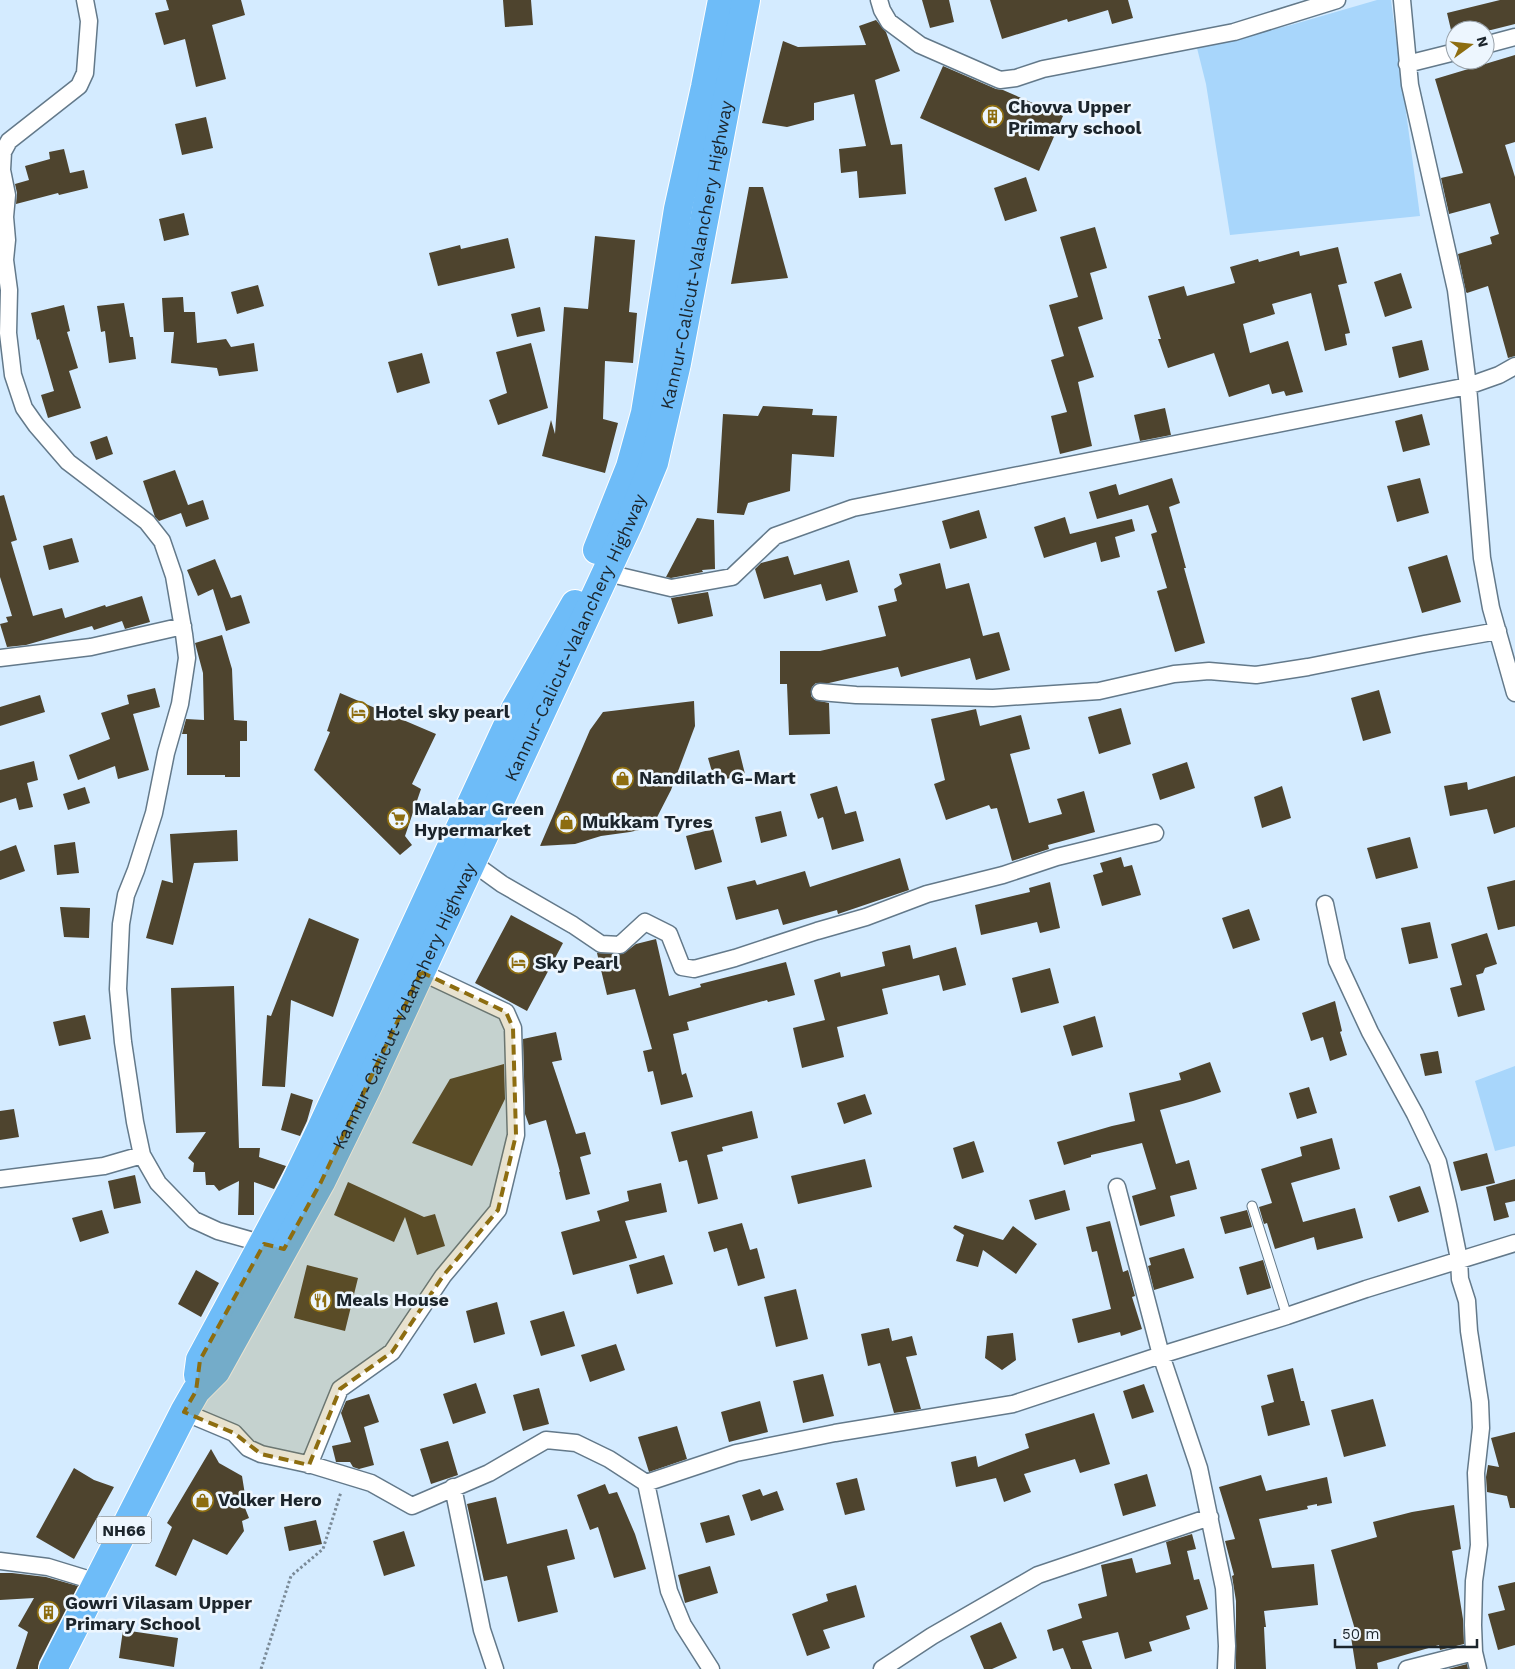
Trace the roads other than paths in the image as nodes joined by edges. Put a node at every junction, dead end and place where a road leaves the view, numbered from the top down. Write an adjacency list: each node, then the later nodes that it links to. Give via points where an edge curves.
1 (85, 0): 14 (street, via 88,21 85,73 78,86 9,141 3,152 2,170 7,195 5,260 10,357 24,408 36,426 68,462 147,522 162,541 174,576)
2 (722, 0): 28 (highway, Kannur-Calicut-Valanchery Highway, via 678,209 645,413 628,474 575,604 514,710 319,1133)
3 (746, 0): 13 (highway, Kannur-Calicut-Valanchery Highway / NH66, via 677,363 654,463)
4 (879, 0): 5 (street, via 889,22 920,44 1000,80 1234,32)
5 (1337, 0)
6 (1402, 0): 10 (street)
7 (1515, 38): 8 (street)
8 (1495, 43)
9 (1445, 54): 10 (street)
10 (1407, 64): 12 (street, via 1456,290)
11 (1515, 366): 12 (street)
12 (1468, 386): 13 (street, via 853,508 775,536 732,576 670,588); 15 (street, via 1482,558)
13 (607, 573): 20 (highway, Kannur-Calicut-Valanchery Highway / NH66)
14 (183, 626): 16 (street, via 91,647); 23 (street, via 187,658 180,704 154,813 126,895 119,956 123,1042)
15 (1498, 631): 17 (street, via 1308,668 1256,675 1209,671 1174,674 1099,691 993,698); 18 (street)
16 (0, 658)
17 (820, 692)
18 (1515, 693)
19 (1155, 834): 20 (street, via 1057,856 1003,875 928,894 866,917 694,970 682,968 669,934 644,922 620,945 601,944)
20 (473, 863): 22 (highway, Kannur-Calicut-Valanchery Highway / NH66)
21 (1325, 904): 29 (street, via 1337,961 1347,984 1438,1162)
22 (421, 972): 28 (highway, Kannur-Calicut-Valanchery Highway / NH66, via 320,1182); 33 (street, via 506,1012 513,1028 516,1134 498,1210 443,1276 392,1352 340,1389)
23 (142, 1155): 24 (street, via 104,1166); 28 (street, via 158,1183 194,1220 218,1232)
24 (0, 1179)
25 (1117, 1187): 31 (street)
26 (1252, 1206): 30 (lane)
27 (1515, 1243): 29 (street)
28 (274, 1246): 32 (highway, Kannur-Calicut-Valanchery Highway / NH66, via 216,1371)
29 (1458, 1260): 30 (street); 39 (street, via 1467,1301 1480,1402)
30 (1288, 1316): 31 (street)
31 (1162, 1355): 34 (street, via 1013,1404 736,1453); 36 (street, via 1199,1468)
32 (190, 1402): 33 (street, via 234,1433 248,1448); 38 (highway, Kannur-Calicut-Valanchery Highway / NH66)
33 (309, 1465): 35 (street, via 371,1484 412,1506)
34 (646, 1483): 35 (street, via 576,1443 546,1440 489,1473); 42 (street, via 668,1591 683,1625)
35 (453, 1488): 41 (street, via 482,1630)
36 (1210, 1517): 43 (street, via 1038,1575); 44 (street, via 1225,1604)
37 (0, 1561): 38 (street, via 48,1567)
38 (97, 1582): 40 (highway, Kannur-Calicut-Valanchery Highway / NH66)
39 (1474, 1652): 45 (street); 46 (street)
40 (53, 1669)
41 (495, 1669)
42 (711, 1669)
43 (882, 1669)
44 (1226, 1669)
45 (1407, 1669)
46 (1478, 1669)

